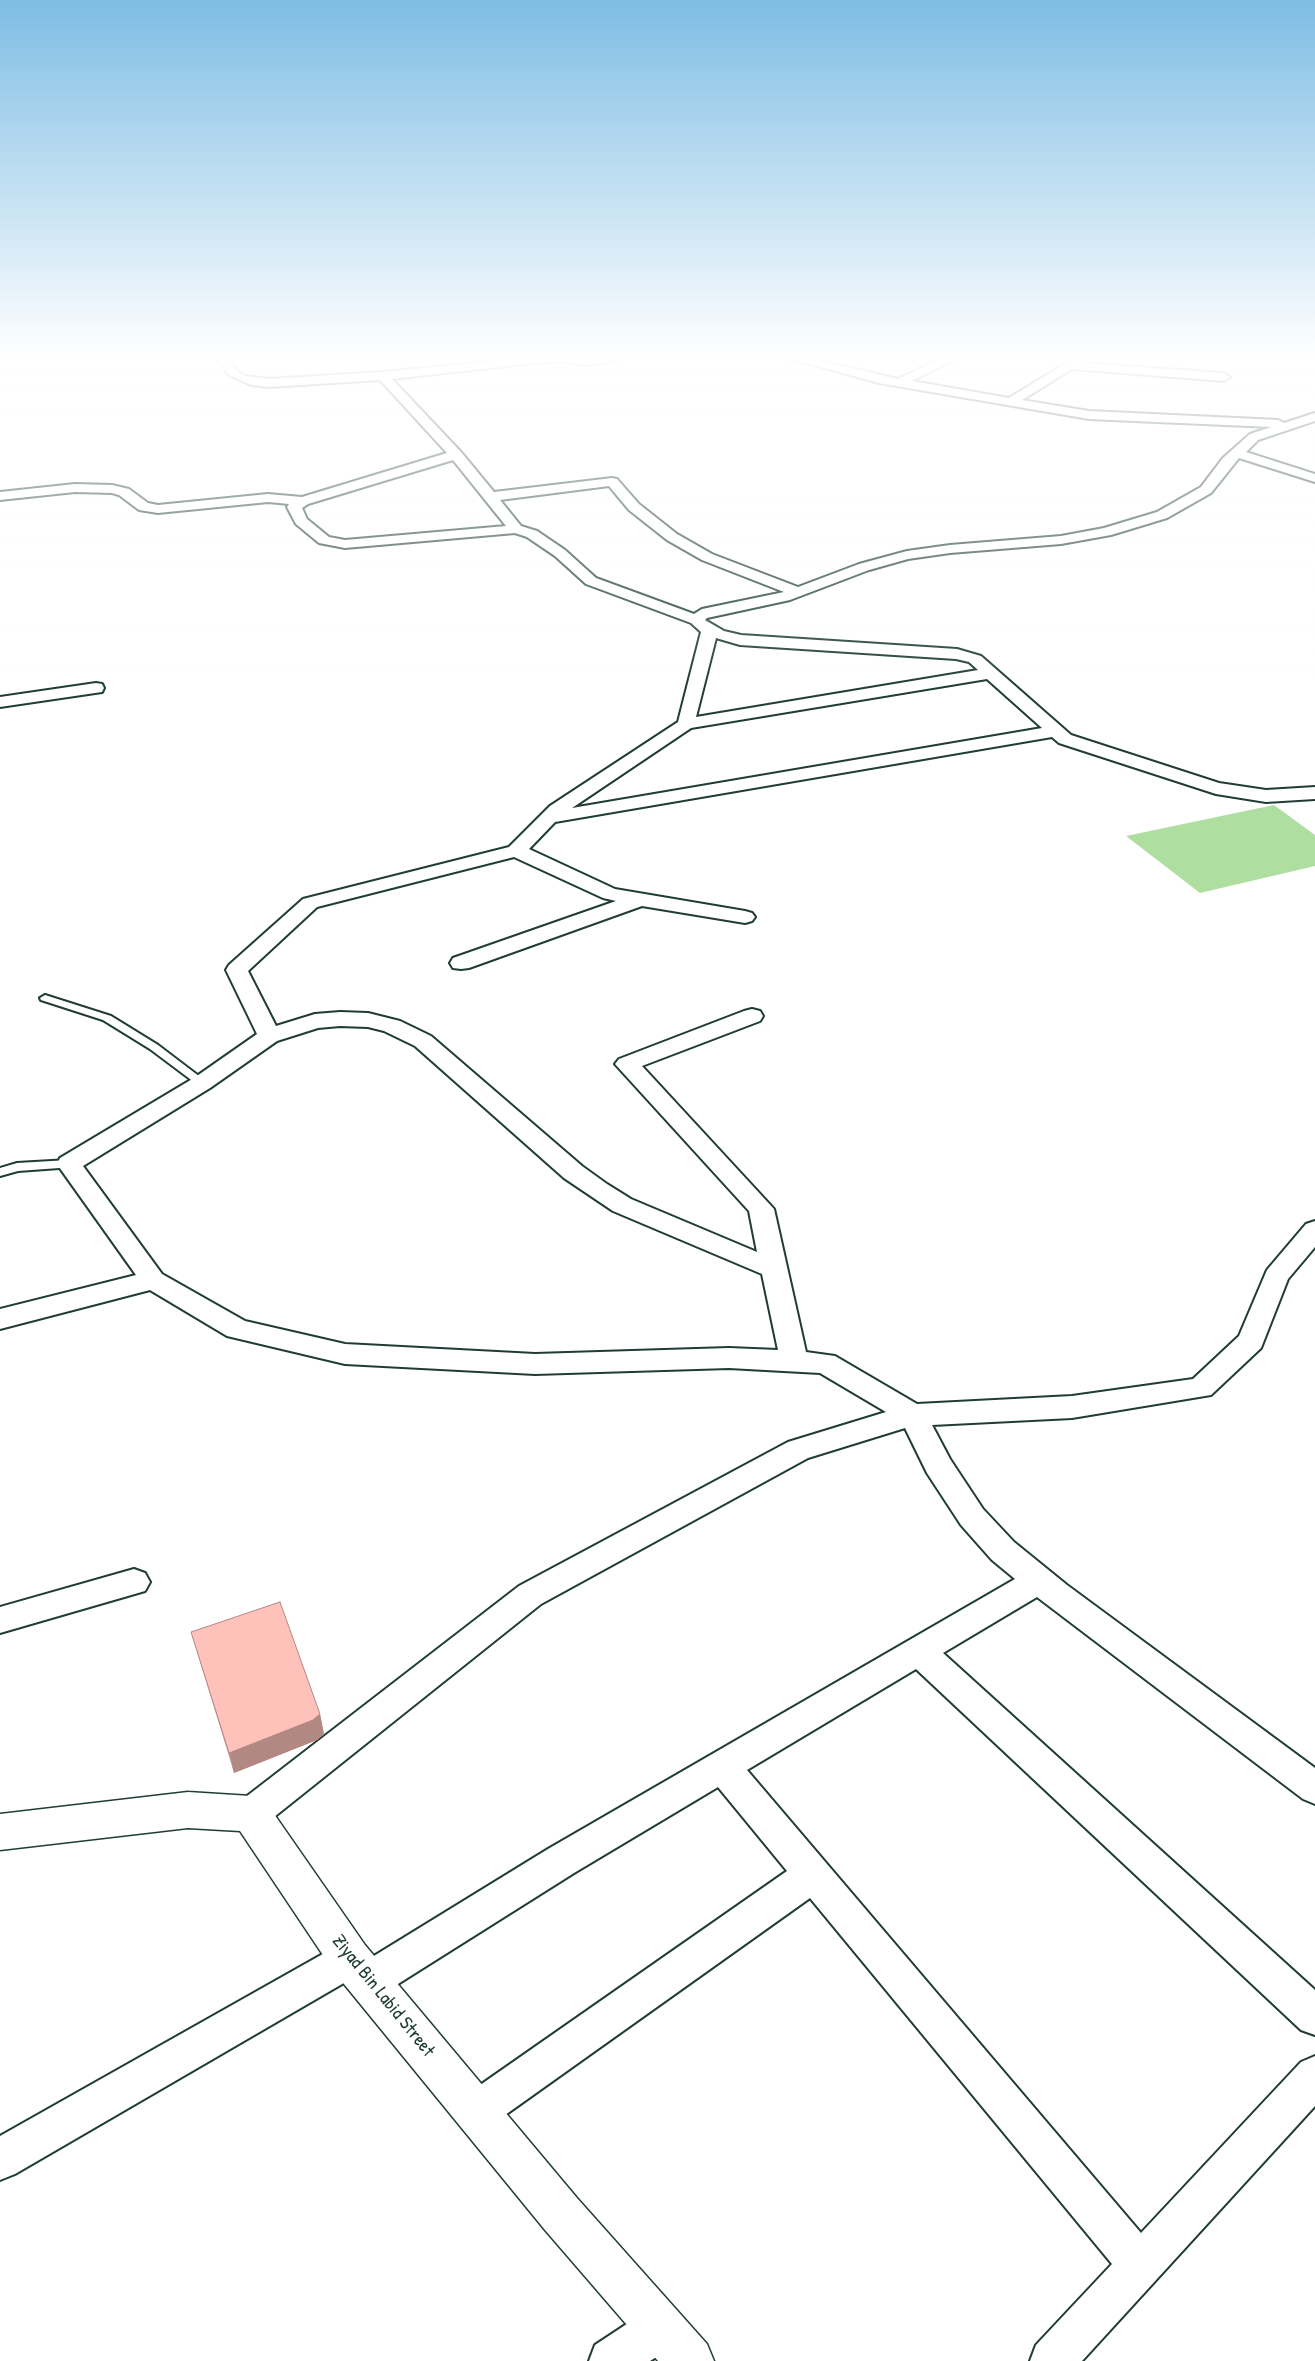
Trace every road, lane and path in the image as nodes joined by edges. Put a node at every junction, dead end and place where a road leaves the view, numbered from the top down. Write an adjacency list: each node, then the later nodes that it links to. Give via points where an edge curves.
1 (416, 467): 8 (street)
2 (466, 467): 7 (street)
3 (1225, 467): 10 (street, via 1206,490 1162,515 1106,532 1061,540 907,555)
4 (1281, 467): 5 (street)
5 (1315, 478)
6 (0, 496): 8 (street, via 75,488 112,489 124,492 144,507 158,509 268,498)
7 (490, 497): 9 (street); 10 (street, via 612,482 634,507 672,537 707,557)
8 (303, 502): 9 (street, via 294,507 300,521 324,540 345,544)
9 (516, 530): 11 (street, via 532,534 560,553 591,581)
10 (798, 592): 11 (street, via 702,614)
11 (704, 625): 12 (street, via 740,640 956,654 975,659); 15 (street)
12 (991, 673): 15 (street); 16 (street)
13 (96, 688): 14 (street)
14 (0, 702)
15 (686, 724): 18 (street)
16 (1056, 731): 17 (street, via 1065,738 1216,788 1266,796); 18 (street)
17 (1315, 793)
18 (549, 818): 19 (street)
19 (516, 851): 20 (street, via 610,894); 25 (street, via 310,903 237,970)
20 (640, 899): 21 (street); 22 (street)
21 (745, 917)
22 (461, 963)
23 (45, 998): 26 (lane, via 107,1018)
24 (752, 1016): 30 (street, via 627,1064 760,1209)
25 (269, 1036): 26 (street); 30 (street, via 315,1021 368,1020 392,1026 423,1041 573,1172 598,1190 622,1204)
26 (202, 1083): 27 (street)
27 (70, 1164): 28 (lane, via 17,1167); 31 (street)
28 (0, 1172)
29 (1315, 1230): 34 (street, via 1276,1276 1251,1341 1202,1388 1072,1407)
30 (774, 1269): 33 (street)
31 (153, 1280): 32 (street); 33 (street, via 237,1329 345,1354 535,1364 729,1358)
32 (0, 1319)
33 (794, 1362): 34 (street, via 825,1363)
34 (913, 1415): 35 (street, via 938,1465 972,1517 1003,1551); 41 (street, via 798,1450 530,1595)
35 (1039, 1580): 38 (street); 40 (street)
36 (134, 1582): 37 (street)
37 (0, 1620)
38 (918, 1651): 39 (street); 45 (street)
39 (722, 1766): 43 (street); 44 (street, via 560,1861)
40 (1315, 1788)
41 (251, 1814): 42 (main road, via 188,1810); 44 (main road, Ziyad Bin Labid Street)
42 (0, 1832)
43 (813, 1874): 47 (street); 49 (street)
44 (359, 1970): 47 (main road, Ziyad Bin Labid Street); 48 (street)
45 (1315, 2016)
46 (1315, 2076): 49 (street)
47 (477, 2111): 50 (main road, Ziyad Bin Labid Street, via 560,2214)
48 (0, 2159)
49 (1141, 2265): 53 (street)
50 (662, 2328): 51 (street); 52 (main road, Ziyad Bin Labid Street)
51 (611, 2361)
52 (690, 2361)
53 (1052, 2361)

